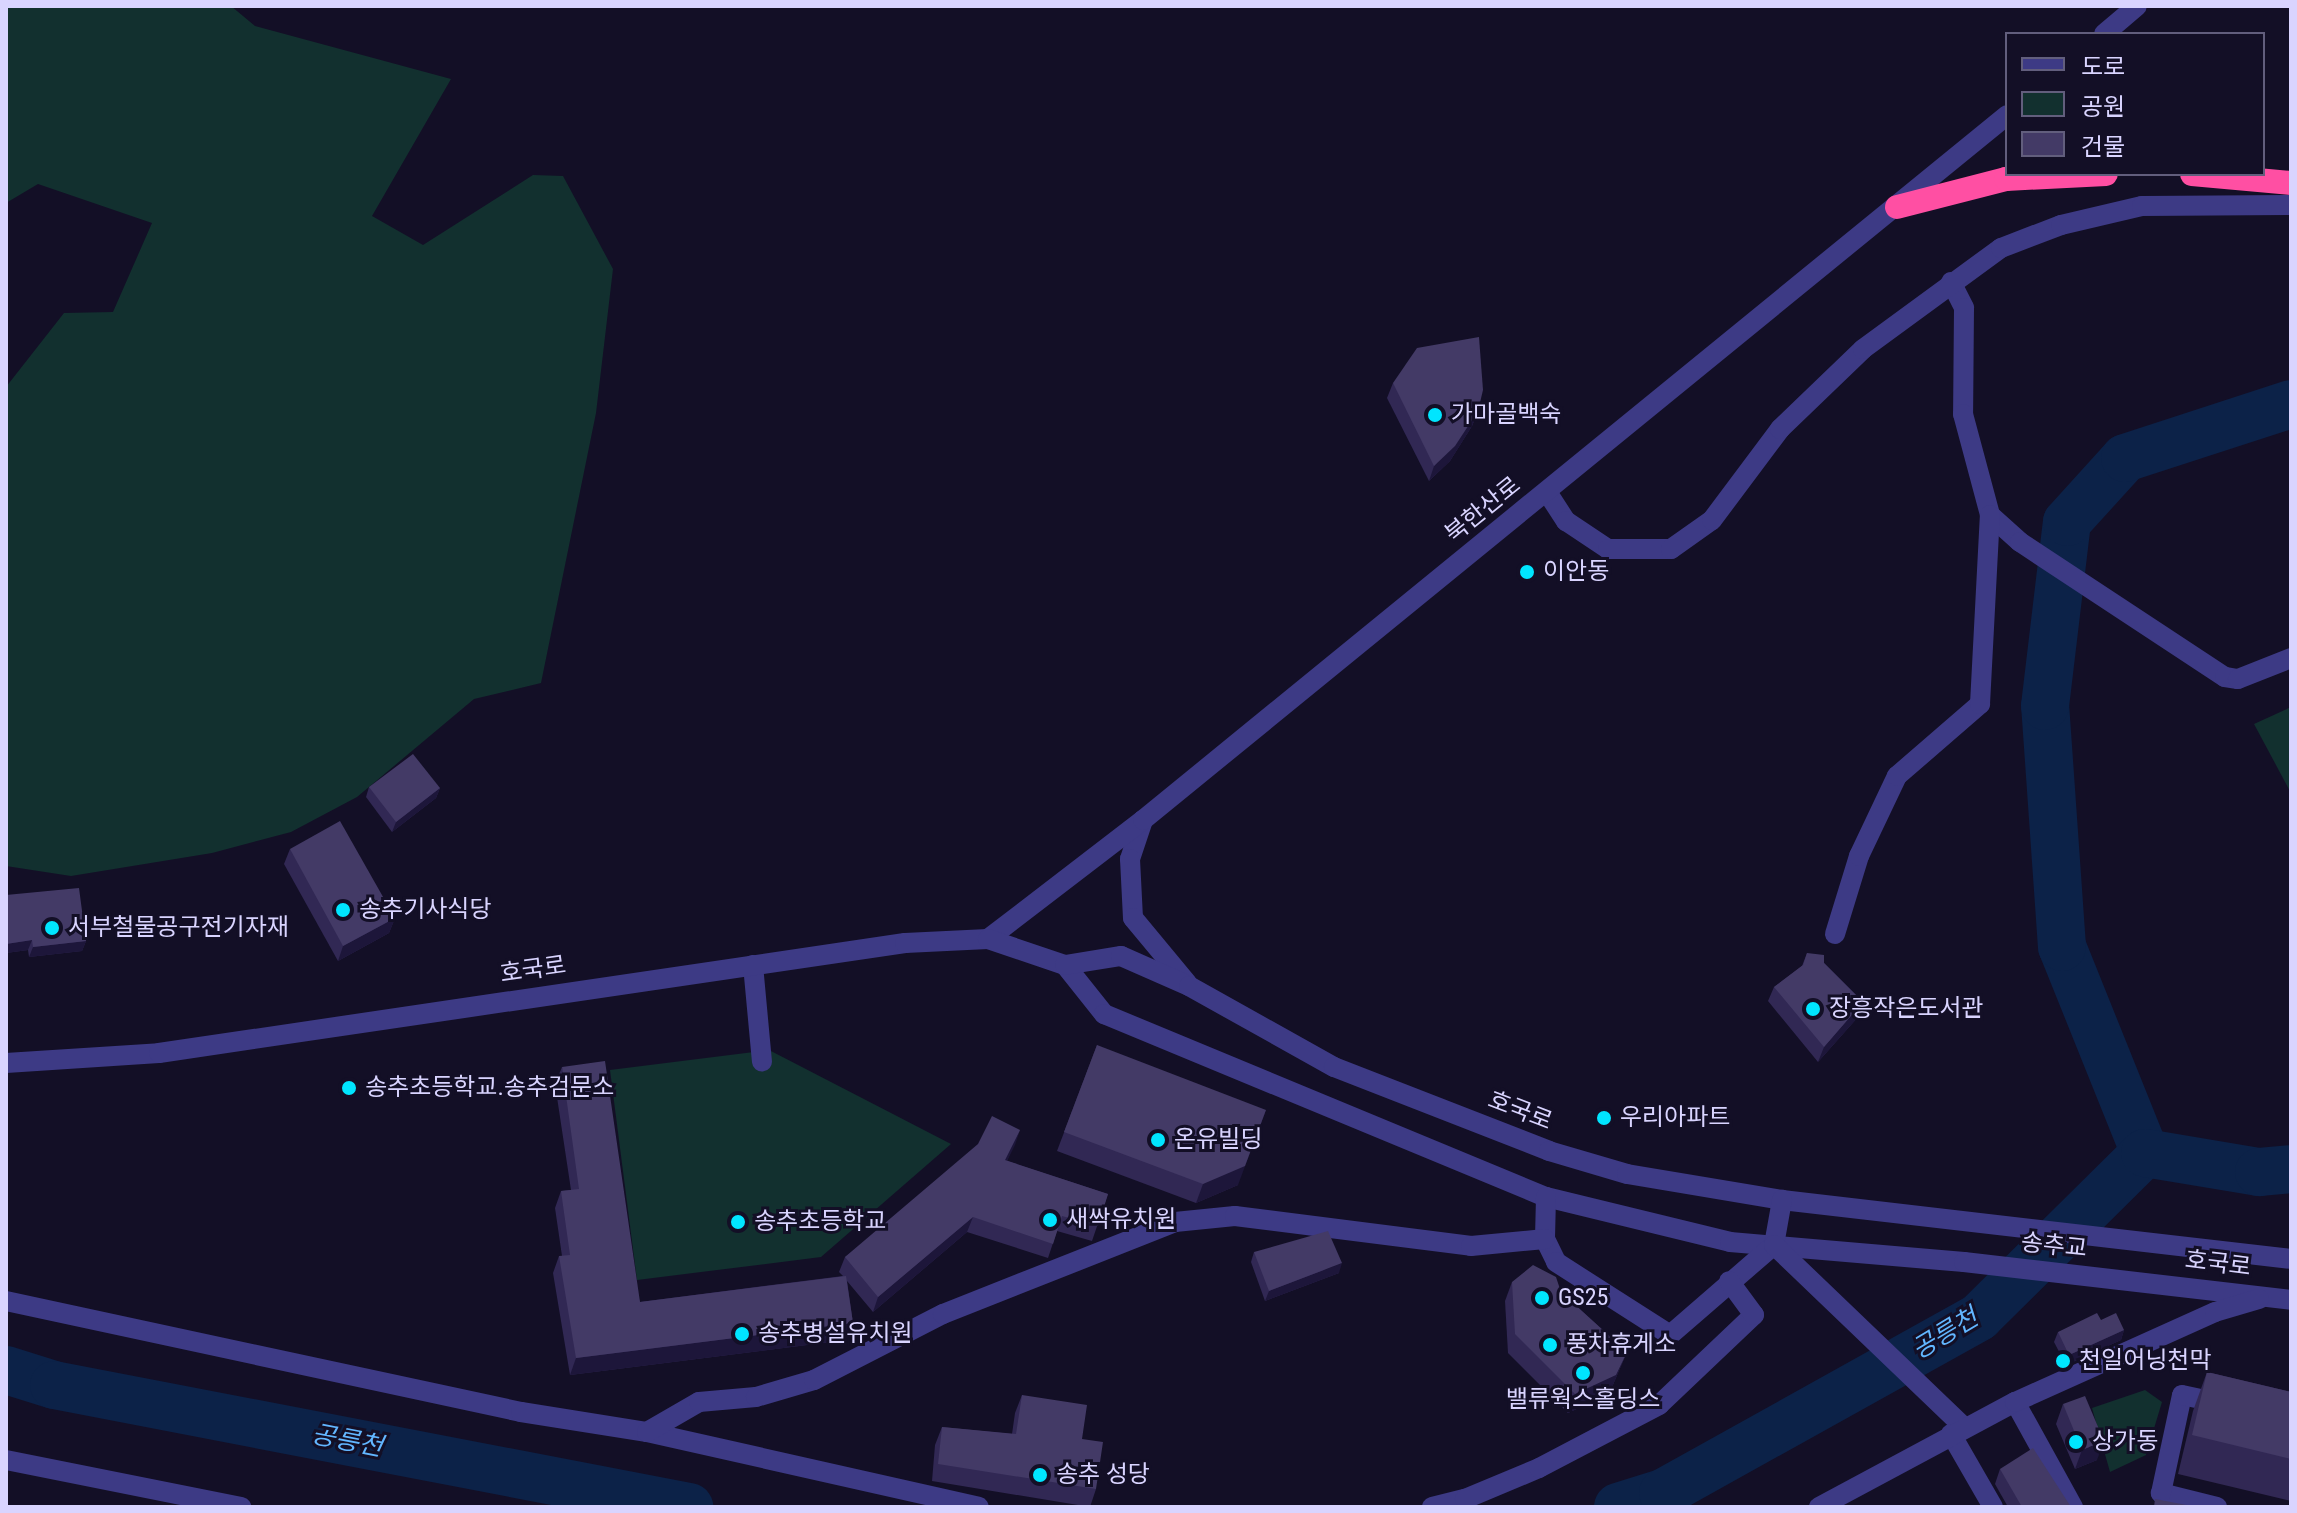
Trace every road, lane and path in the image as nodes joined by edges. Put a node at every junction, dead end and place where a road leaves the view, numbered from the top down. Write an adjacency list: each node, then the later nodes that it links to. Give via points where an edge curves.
1 (2137, 6): 2 (street)
2 (2106, 32)
3 (2005, 117): 8 (street, 북한산로)
4 (2066, 176): 8 (highway, via 2006,179)
5 (2214, 176): 6 (highway)
6 (2291, 183)
7 (2291, 205): 9 (street, via 2267,201 2128,209 2061,225 2001,248)
8 (1897, 207): 10 (street, 북한산로)
9 (1951, 282): 10 (street, via 1863,349 1780,429 1712,520 1671,549 1608,549 1566,521); 11 (street, via 1964,308 1963,414)
10 (1547, 492): 13 (street, 북한산로)
11 (1990, 515): 12 (street, via 2225,677 2238,679); 14 (street, via 1980,704 1897,776 1859,856)
12 (2291, 658)
13 (1143, 820): 15 (street, 북한산로); 18 (street, via 1130,859 1133,918)
14 (1835, 934)
15 (988, 939): 16 (street, 호국로, via 905,943); 17 (street, 호국로)
16 (753, 965): 19 (street); 20 (street, 호국로, via 159,1053)
17 (1065, 965): 18 (street, 호국로, via 1121,956); 21 (street, via 1104,1014)
18 (1189, 986): 22 (street, 호국로, via 1334,1067 1549,1151 1627,1174)
19 (762, 1062)
20 (6, 1063)
21 (1546, 1197): 24 (street); 26 (street, via 1730,1242)
22 (1782, 1200): 23 (street, 호국로); 26 (street)
23 (1987, 1226): 25 (street, 송추교)
24 (1545, 1239): 28 (street, via 1556,1262 1670,1335); 36 (street, via 1471,1246 1235,1216 1175,1222 943,1314 814,1380 756,1397 699,1402)
25 (2144, 1243): 27 (street, 호국로)
26 (1774, 1245): 28 (street); 29 (street, 송추교); 35 (street)
27 (2291, 1259)
28 (1729, 1281): 40 (street, via 1754,1315 1659,1405 1575,1452 1465,1499)
29 (2139, 1281): 30 (street, 호국로)
30 (2268, 1296): 31 (street, 호국로); 33 (street, via 2215,1312)
31 (2291, 1300)
32 (6, 1301): 36 (street, via 521,1412)
33 (2015, 1402): 35 (street); 43 (street)
34 (2244, 1408): 44 (street, via 2182,1395 2161,1493)
35 (1958, 1430): 41 (street); 42 (street)
36 (647, 1432): 39 (street)
37 (6, 1460): 38 (street)
38 (241, 1507)
39 (979, 1507)
40 (1432, 1507)
41 (1819, 1507)
42 (1993, 1507)
43 (2073, 1507)
44 (2217, 1507)

